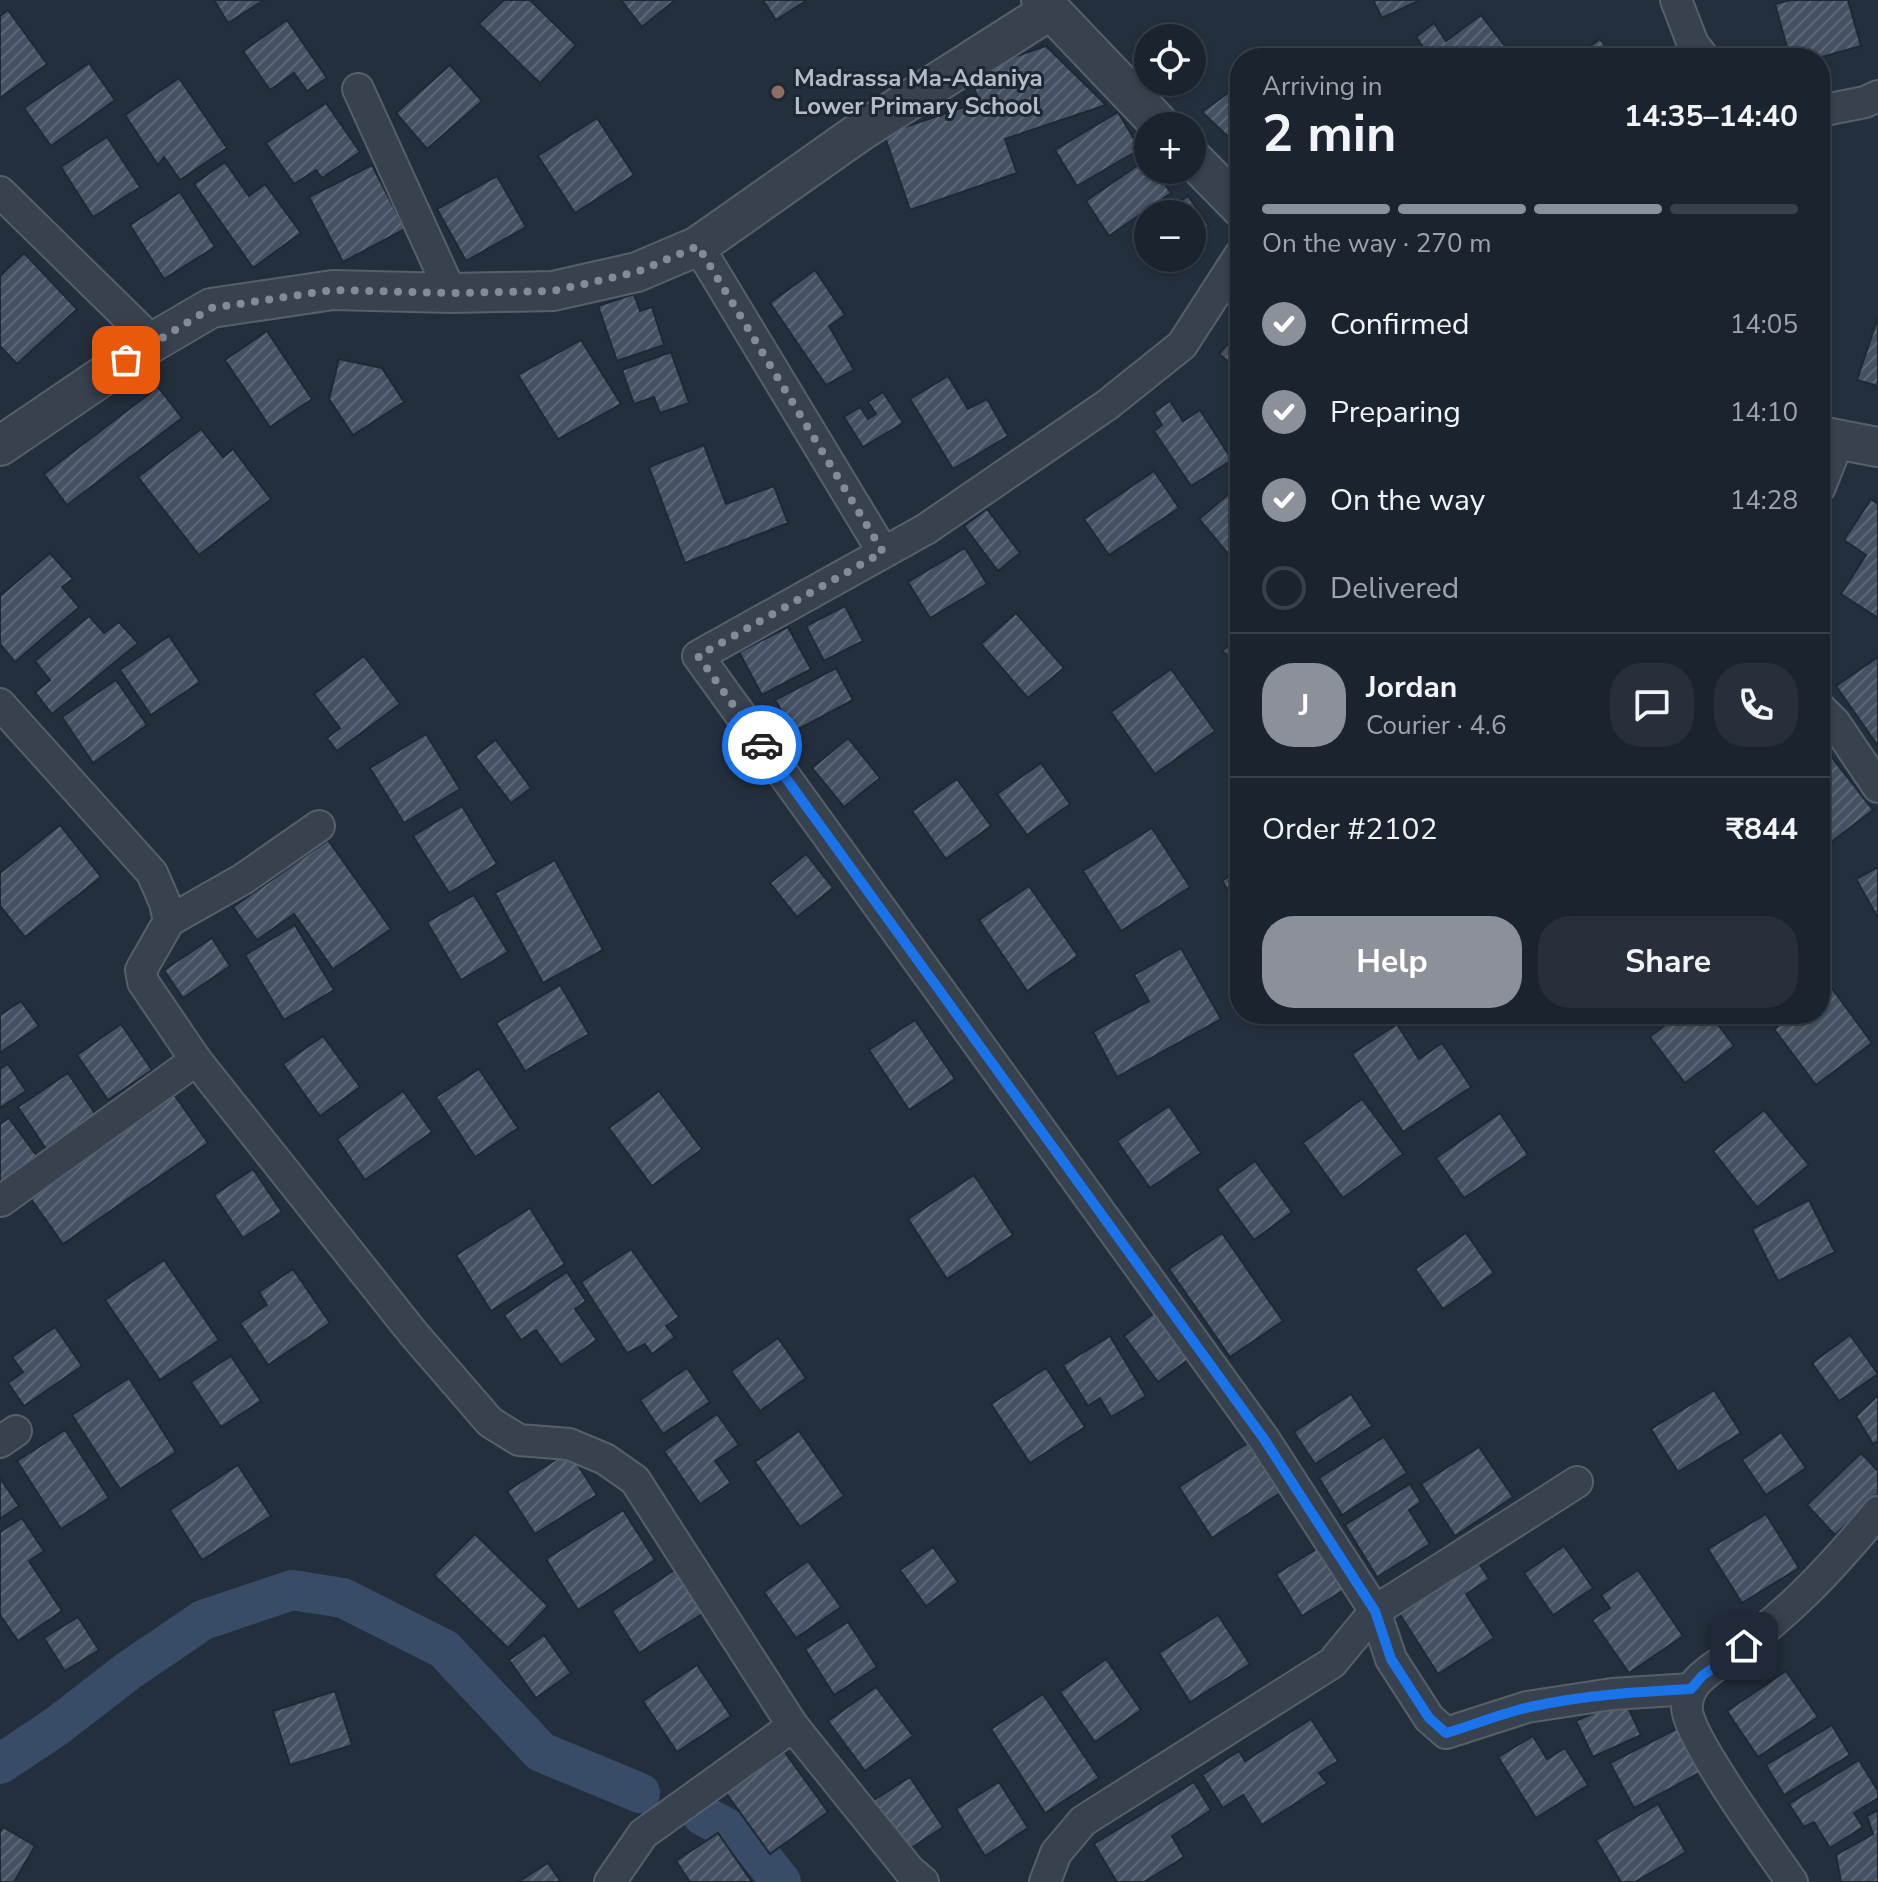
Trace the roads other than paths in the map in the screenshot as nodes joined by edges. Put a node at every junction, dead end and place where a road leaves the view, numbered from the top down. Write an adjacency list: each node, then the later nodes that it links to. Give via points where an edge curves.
1 (1676, 0): 3 (street)
2 (1045, 5): 7 (street); 11 (street)
3 (1696, 48)
4 (358, 89): 13 (street)
5 (1878, 96): 6 (street)
6 (1830, 109)
7 (1148, 112)
8 (1206, 172): 10 (street)
9 (0, 192): 14 (street)
10 (1230, 197)
11 (698, 246): 13 (street, via 637,272 553,291); 18 (street)
12 (1230, 271): 18 (street, via 1182,345 1107,405 926,529)
13 (451, 293): 14 (street, via 333,290 211,308)
14 (153, 342): 16 (street)
15 (1830, 438): 17 (street)
16 (0, 446)
17 (1878, 447)
18 (883, 552): 28 (street, via 698,656 1264,1439)
19 (0, 704): 23 (street, via 152,873)
20 (1830, 718): 21 (street)
21 (1878, 787)
22 (319, 826): 23 (street, via 243,879)
23 (169, 921): 24 (street, via 141,970 143,982)
24 (196, 1060): 25 (street); 30 (street, via 490,1422 519,1440 569,1444 605,1459 635,1480)
25 (1, 1201)
26 (1577, 1482): 28 (street)
27 (1878, 1512): 29 (street, via 1800,1601)
28 (1375, 1611): 29 (street, via 1391,1659 1429,1718 1446,1733 1527,1707); 33 (street, via 1332,1663 1083,1821 1056,1853)
29 (1691, 1689): 34 (street, via 1689,1719 1718,1773)
30 (793, 1726): 31 (street, via 643,1834); 32 (street)
31 (610, 1882)
32 (923, 1882)
33 (1045, 1882)
34 (1792, 1882)

